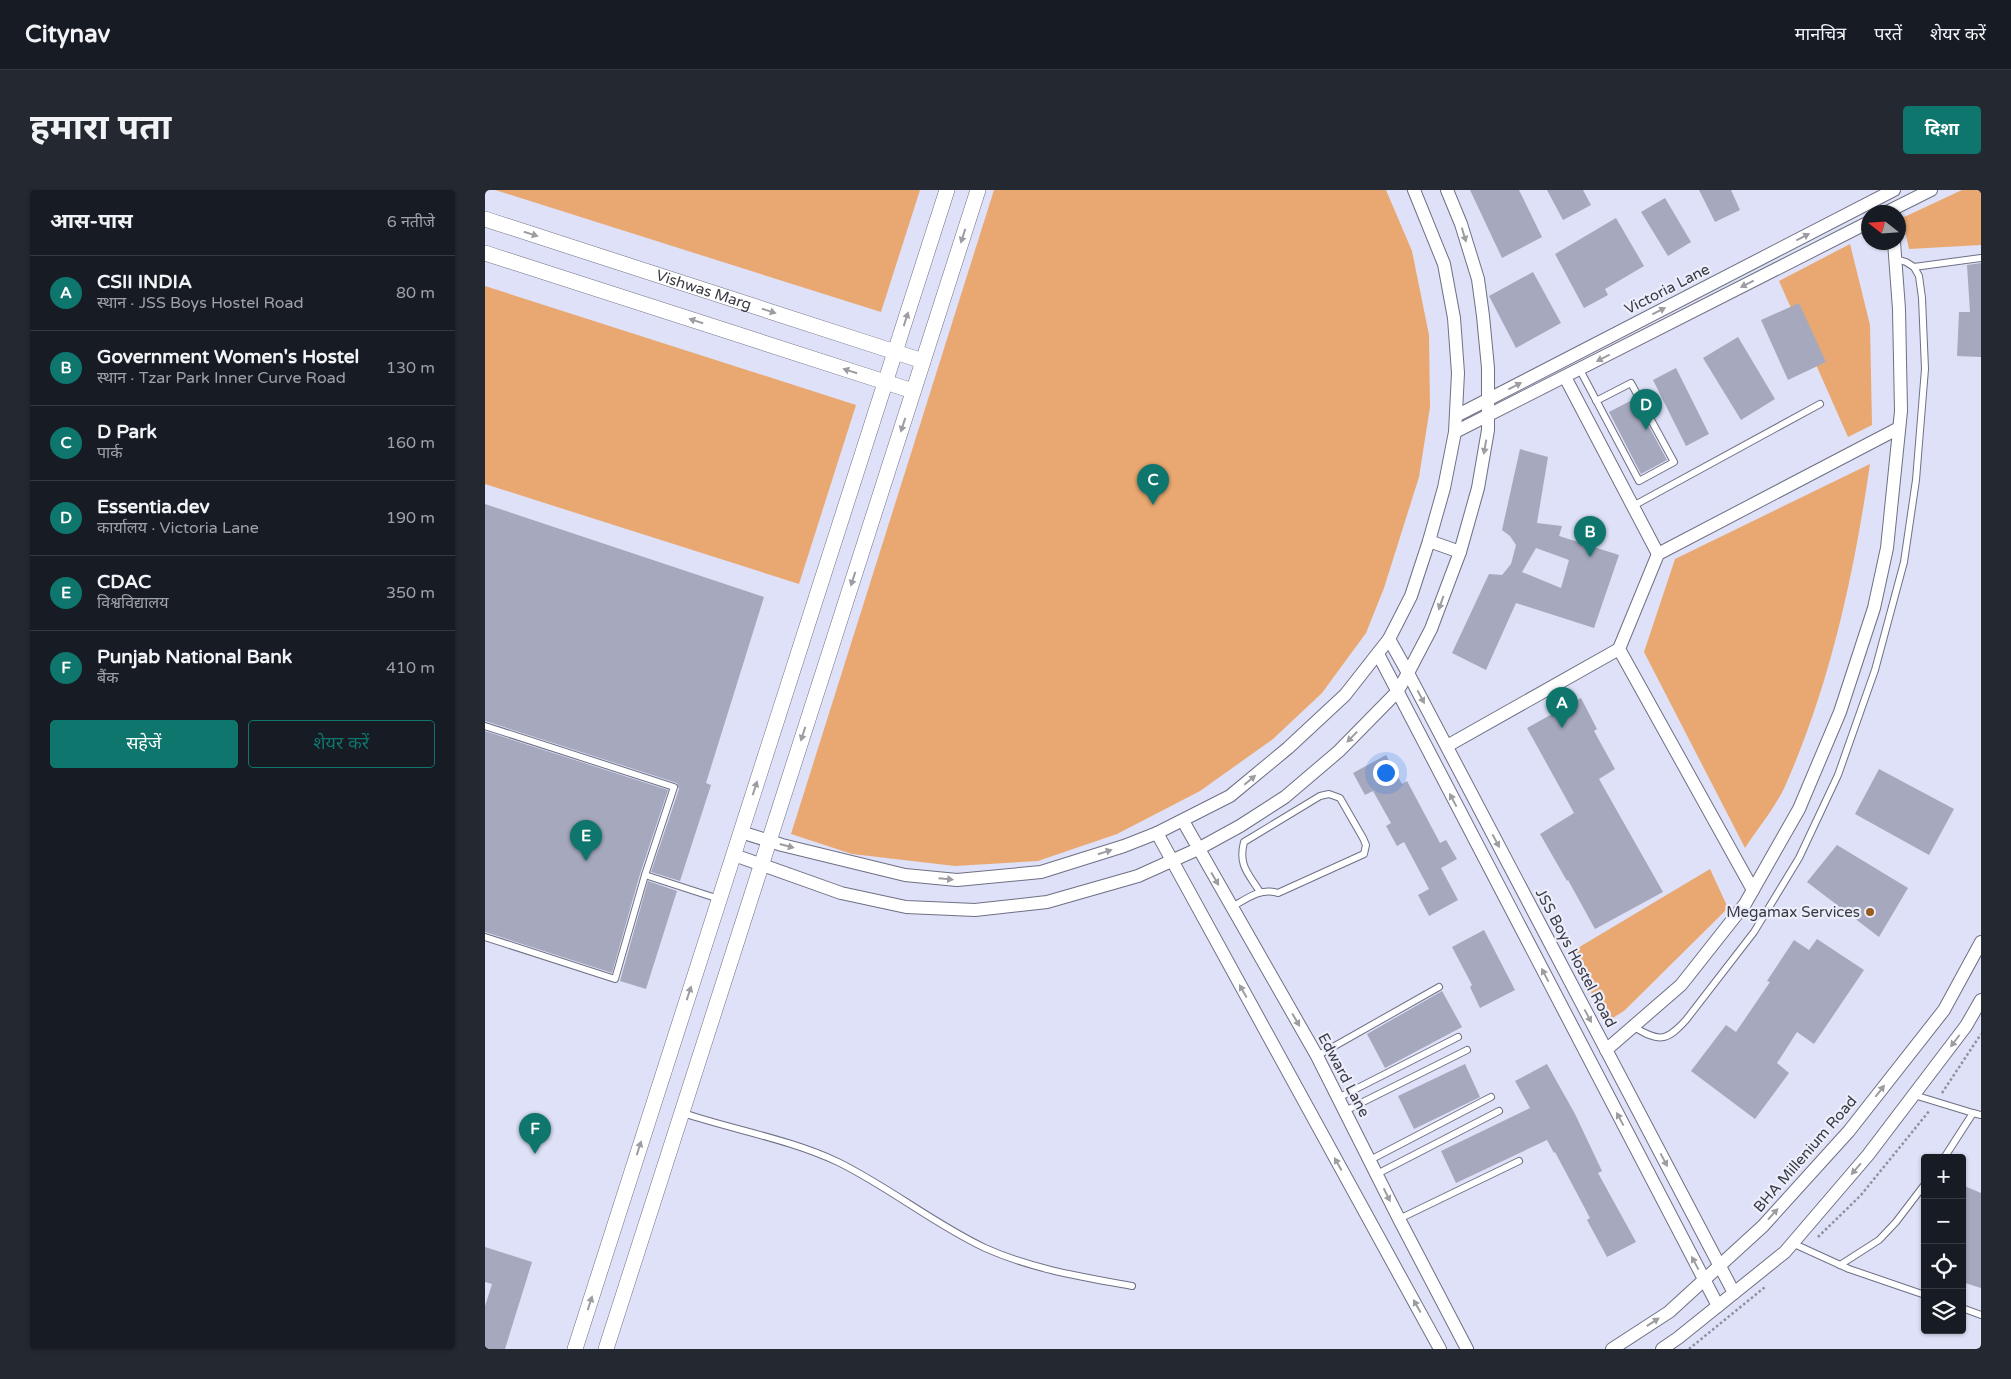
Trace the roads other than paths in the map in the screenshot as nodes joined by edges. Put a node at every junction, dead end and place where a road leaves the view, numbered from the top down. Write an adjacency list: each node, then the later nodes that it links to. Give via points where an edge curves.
1 (947, 190): 15 (street, one-way to 1)
2 (978, 190): 16 (street, one-way to 16)
3 (1414, 190): 25 (street, via 1448,282 1458,373)
4 (1447, 190): 21 (street, one-way to 21, via 1478,279 1488,368)
5 (1931, 190): 7 (street)
6 (1888, 193): 21 (street, Victoria Lane, one-way to 6)
7 (1901, 205)
8 (485, 219): 15 (street, Vishwas Marg, one-way to 15)
9 (1861, 226): 17 (street, one-way to 17)
10 (1894, 250): 13 (street)
11 (485, 252): 19 (street, one-way to 11)
12 (1981, 258): 14 (lane)
13 (1895, 260): 14 (lane); 26 (street, via 1899,318)
14 (1914, 267): 58 (lane, via 1919,276 1922,298 1925,369 1917,480 1904,562 1875,670 1838,776 1799,858 1754,932 1686,1020 1674,1034 1662,1039)
15 (895, 352): 16 (street, Vishwas Marg); 19 (street)
16 (923, 361): 20 (street)
17 (1580, 370): 18 (street); 22 (lane)
18 (1565, 377): 24 (street); 28 (street)
19 (885, 382): 20 (street); 40 (street, one-way to 19)
20 (913, 391): 42 (street, one-way to 42)
21 (1488, 400): 24 (street); 25 (street, Victoria Lane)
22 (1596, 401): 22 (lane, via 1639,481 1674,462 1631,382)
23 (1820, 404): 28 (lane)
24 (1488, 415): 27 (street); 30 (street, one-way to 30, via 1478,488)
25 (1456, 416): 27 (street)
26 (1899, 428): 31 (street); 48 (street, via 1887,548 1874,608 1840,712 1799,809)
27 (1455, 432): 29 (street)
28 (1633, 506): 31 (street)
29 (1429, 541): 30 (street); 32 (street, via 1411,596)
30 (1460, 552): 35 (street, one-way to 35, via 1431,629)
31 (1659, 554): 33 (street)
32 (1389, 639): 34 (street); 35 (street, JSS Boys Hostel Road)
33 (1619, 649): 38 (street); 48 (street)
34 (1378, 654): 36 (street); 39 (street, one-way to 34, via 1230,796 1288,748 1345,695)
35 (1408, 673): 36 (street); 38 (street, JSS Boys Hostel Road, one-way to 38)
36 (1397, 692): 43 (street, one-way to 43, via 1339,751 1285,797); 57 (street, one-way to 36)
37 (485, 726): 47 (lane, via 673,787)
38 (1447, 746): 55 (street, JSS Boys Hostel Road, one-way to 55)
39 (1183, 821): 41 (street); 43 (street, Edward Lane)
40 (741, 832): 42 (street); 44 (street)
41 (1157, 833): 42 (street, one-way to 41, via 905,875 957,880 1041,872); 45 (street)
42 (769, 840): 46 (street)
43 (1198, 849): 45 (street); 51 (street, Edward Lane, one-way to 51)
44 (734, 855): 46 (street); 50 (street)
45 (1172, 861): 46 (street, via 1138,876 1047,902 975,910 906,907 841,893); 89 (street, one-way to 45)
46 (761, 865): 68 (street)
47 (645, 875): 50 (lane); 52 (lane, via 615,979)
48 (1753, 890): 58 (street, via 1681,985)
49 (1260, 892): 49 (lane, via 1278,893 1364,854 1366,845 1340,798 1329,794 1320,796 1244,842 1243,864); 51 (lane)
50 (719, 899): 87 (street, one-way to 50)
51 (1231, 907): 62 (street, Edward Lane, one-way to 62)
52 (485, 937)
53 (1981, 942): 79 (street, BHA Millenium Road, one-way to 53, via 1763,1226 1849,1131 1944,1010)
54 (1439, 987): 62 (lane)
55 (1579, 999): 57 (street); 61 (street, JSS Boys Hostel Road, one-way to 61)
56 (1981, 1000): 63 (street, one-way to 63, via 1966,1026)
57 (1562, 1008): 80 (street, one-way to 57)
58 (1634, 1027): 61 (street)
59 (1458, 1037): 65 (lane)
60 (1467, 1050): 66 (lane)
61 (1607, 1050): 79 (street, JSS Boys Hostel Road, one-way to 79)
62 (1317, 1056): 65 (street, Edward Lane)
63 (1914, 1095): 69 (lane); 77 (street, one-way to 77, via 1868,1155)
64 (1491, 1097): 72 (lane)
65 (1338, 1098): 66 (street, Edward Lane)
66 (1345, 1111): 72 (street, Edward Lane)
67 (1499, 1111): 74 (lane)
68 (682, 1113): 81 (lane, via 788,1143 837,1162 985,1248 1023,1263); 88 (street)
69 (1973, 1113): 70 (lane); 71 (lane)
70 (1981, 1116)
71 (1947, 1154)
72 (1370, 1160): 74 (street, Edward Lane)
73 (1519, 1161): 76 (lane)
74 (1377, 1174): 76 (street, Edward Lane, one-way to 76)
75 (1921, 1189): 78 (lane, via 1879,1240)
76 (1399, 1219): 90 (street, Edward Lane)
77 (1792, 1243): 78 (lane); 82 (street)
78 (1840, 1265): 83 (lane)
79 (1719, 1266): 80 (street, BHA Millenium Road); 82 (street, JSS Boys Hostel Road)
80 (1704, 1280): 84 (street); 91 (street, BHA Millenium Road, one-way to 80, via 1669,1312)
81 (1131, 1286)
82 (1734, 1293): 84 (street)
83 (1921, 1294)
84 (1717, 1306): 92 (street)
85 (1966, 1309): 86 (lane)
86 (1981, 1315)
87 (575, 1349)
88 (606, 1349)
89 (1440, 1349)
90 (1467, 1349)
91 (1612, 1349)
92 (1662, 1349)

